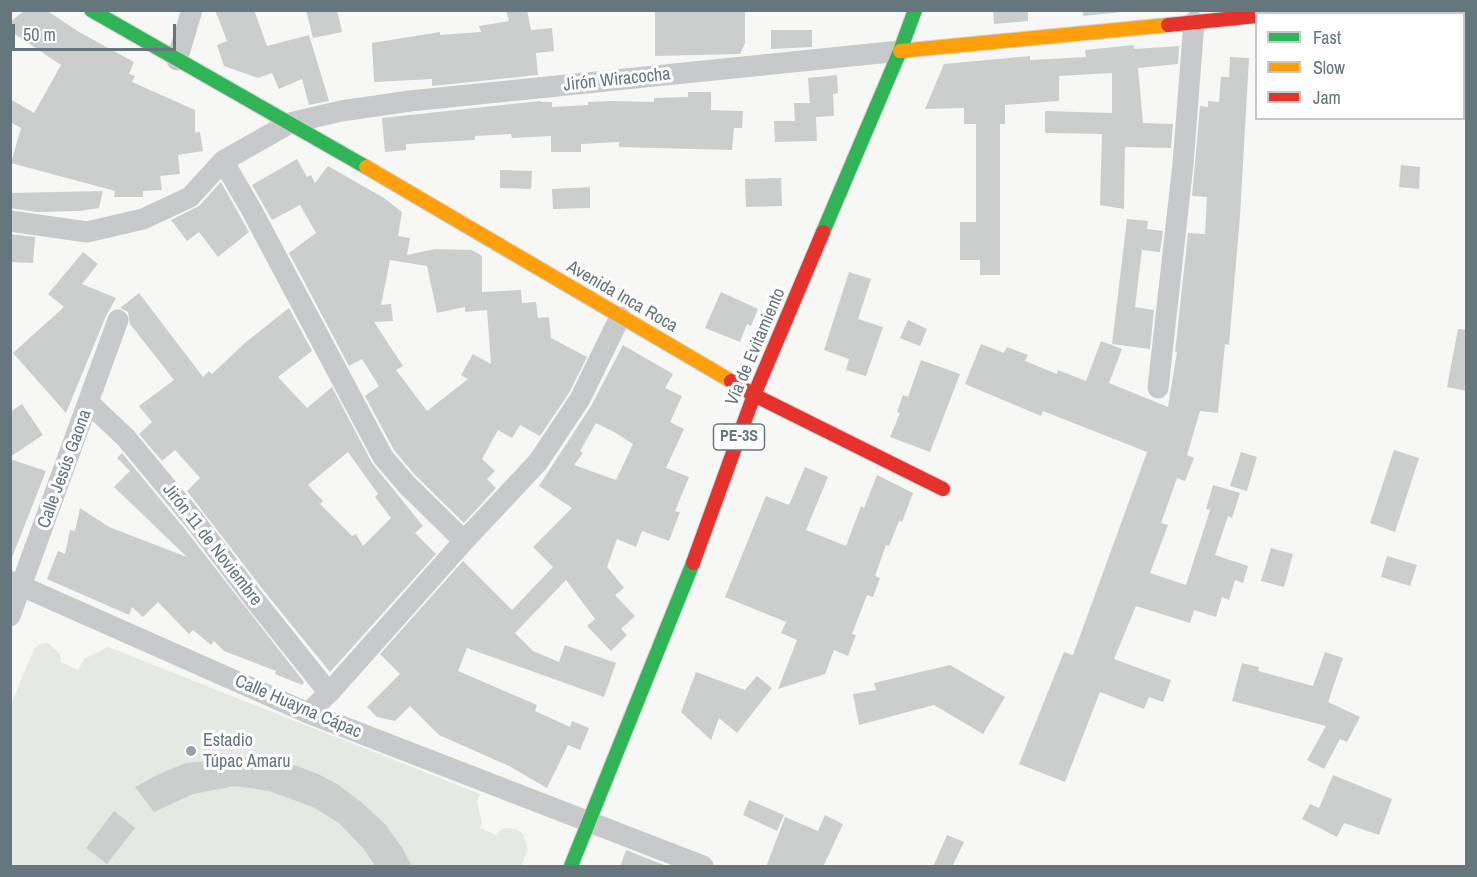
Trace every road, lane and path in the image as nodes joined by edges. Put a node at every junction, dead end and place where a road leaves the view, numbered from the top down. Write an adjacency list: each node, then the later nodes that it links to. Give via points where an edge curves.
1 (91, 10): 9 (main road, Avenida Inca Roca)
2 (192, 10): 9 (street)
3 (915, 10): 8 (main road, Vía de Evitamiento / PE-3S)
4 (1314, 10): 5 (main road)
5 (1298, 12)
6 (1255, 16): 7 (main road, Jirón Wiracocha)
7 (1194, 22): 8 (main road, Jirón Wiracocha); 15 (street)
8 (900, 51): 10 (street, Jirón Wiracocha, via 410,101); 16 (main road, Vía de Evitamiento / PE-3S)
9 (177, 60): 10 (main road, Avenida Inca Roca)
10 (290, 123): 11 (street, Jirón Wiracocha); 13 (main road, Avenida Inca Roca)
11 (223, 161): 12 (street, Jirón Wiracocha, via 190,197 143,219 87,232); 19 (street, via 383,457)
12 (10, 221)
13 (620, 317): 16 (main road, Avenida Inca Roca); 19 (street, via 580,399 538,462)
14 (118, 320): 17 (street, Calle Jesús Gaona)
15 (1158, 388)
16 (754, 395): 18 (main road, Avenida Inca Roca); 24 (main road, Vía de Evitamiento / PE-3S, via 689,573)
17 (89, 403): 20 (street, Calle Jesús Gaona); 22 (street, Jirón 11 de Noviembre, via 126,438)
18 (943, 489)
19 (464, 541): 22 (street)
20 (17, 583): 21 (street, Calle Jesús Gaona); 23 (street, Calle Huayna Cápac)
21 (10, 616)
22 (329, 693): 23 (street)
23 (308, 713): 24 (street, Calle Huayna Cápac)
24 (589, 823): 25 (main road, Vía de Evitamiento / PE-3S); 26 (street, Calle Huayna Cápac)
25 (572, 867)
26 (703, 867)

